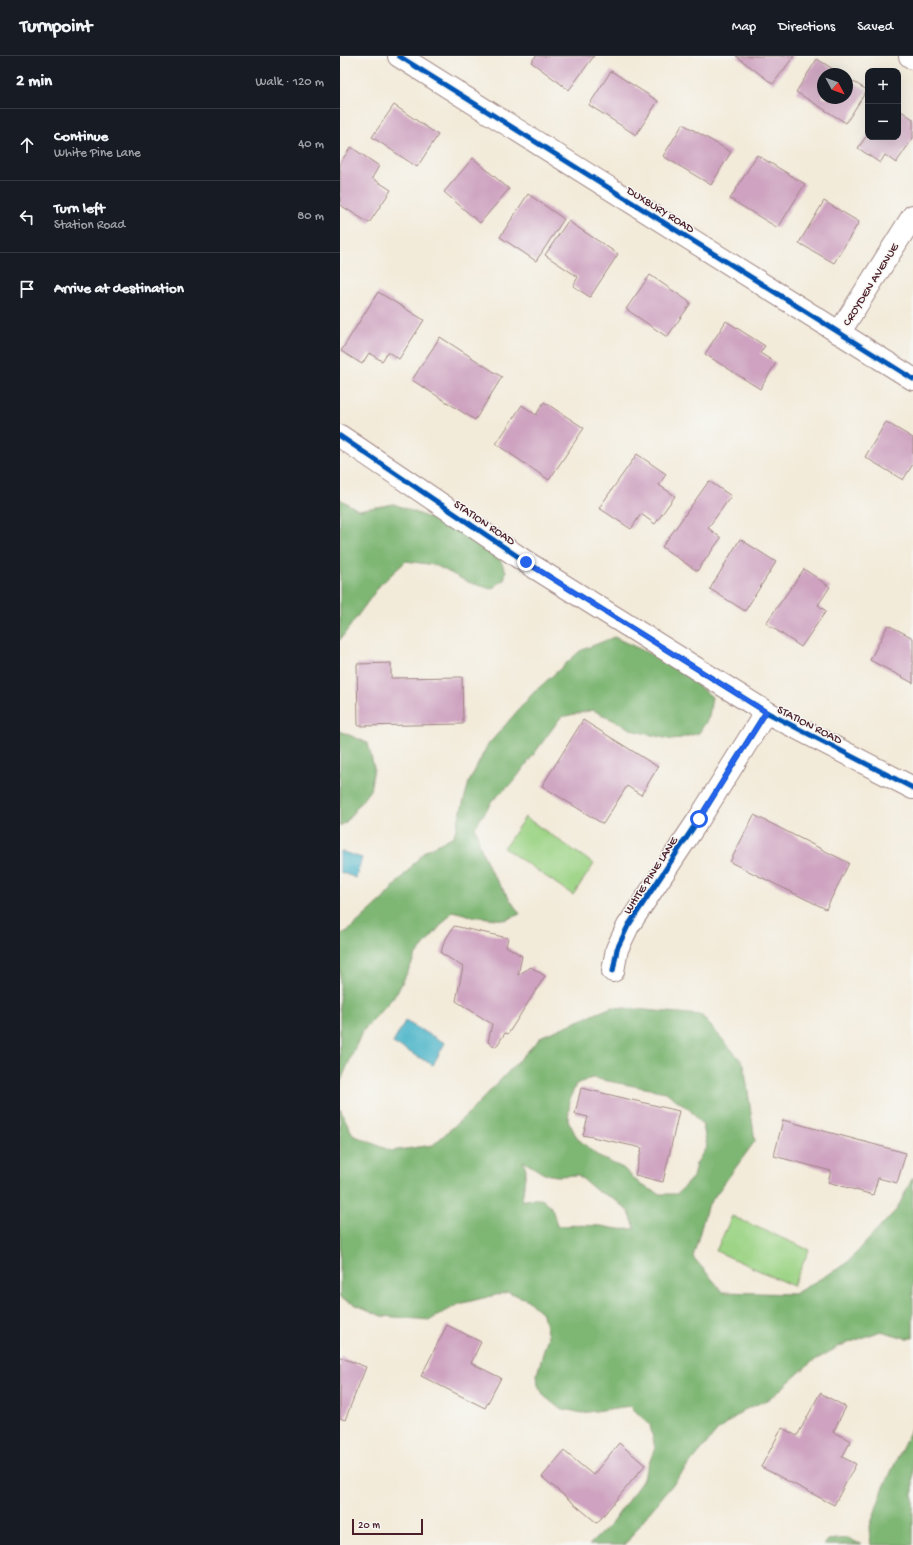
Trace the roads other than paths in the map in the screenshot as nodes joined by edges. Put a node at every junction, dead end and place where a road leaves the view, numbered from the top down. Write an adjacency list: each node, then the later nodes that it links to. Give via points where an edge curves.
1 (399, 56): 5 (street, DUXBURY ROAD)
2 (910, 56): 3 (street)
3 (913, 58)
4 (913, 216): 5 (street, CROYDEN AVENUE)
5 (839, 333): 6 (street, DUXBURY ROAD)
6 (913, 379)
7 (340, 436): 8 (street, STATION ROAD, via 539,570)
8 (766, 712): 9 (street, STATION ROAD); 10 (street, WHITE PINE LANE, via 622,937)
9 (913, 788)
10 (613, 972)

